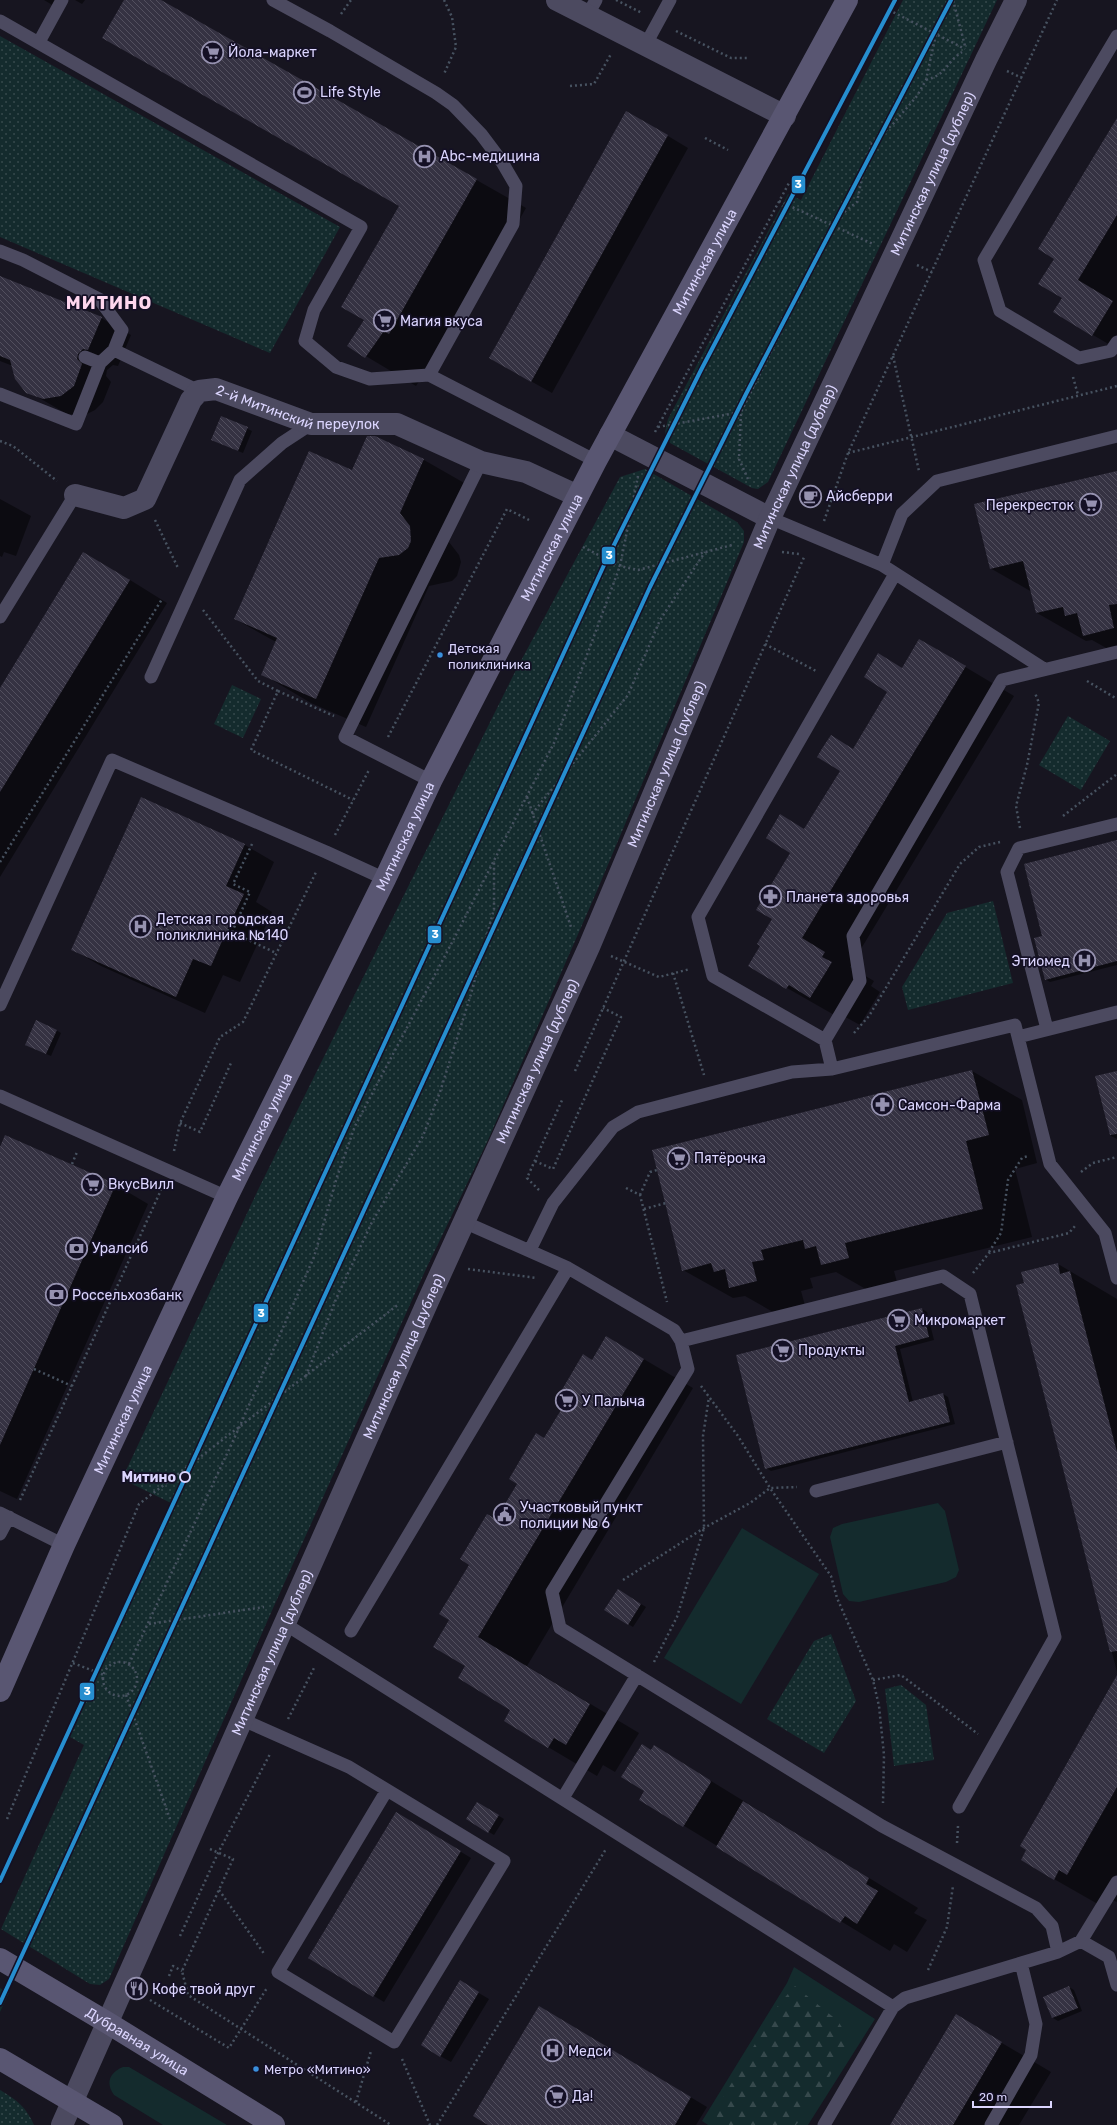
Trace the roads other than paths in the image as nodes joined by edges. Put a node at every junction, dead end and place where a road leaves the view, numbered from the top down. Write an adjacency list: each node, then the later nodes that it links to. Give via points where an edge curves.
1 (62, 0): 10 (lane)
2 (273, 0): 18 (lane, via 453,105 481,134 516,186 513,224)
3 (557, 0): 7 (street)
4 (670, 0): 11 (lane)
5 (847, 0): 12 (main road, Митинская улица)
6 (1016, 0): 28 (street, Митинская улица (дублер))
7 (592, 7): 11 (street)
8 (0, 21): 10 (lane)
9 (1117, 36): 14 (lane, via 984,260 1000,311 1079,358 1111,351)
10 (39, 42): 18 (lane, via 361,227 314,310 305,341 336,367 370,379)
11 (646, 44): 12 (street)
12 (785, 116): 22 (main road, Митинская улица)
13 (0, 251): 15 (lane, via 24,260 99,299 122,330)
14 (1117, 342)
15 (114, 350): 17 (lane); 19 (lane)
16 (85, 357): 17 (lane)
17 (100, 363): 20 (lane, via 76,424)
18 (429, 375): 24 (lane)
19 (199, 391): 21 (street, 2-й Митинский переулок, via 216,389); 26 (street, 2-й Митинский переулок, via 191,400 145,499 124,508)
20 (0, 394)
21 (311, 424): 25 (street, 2-й Митинский переулок, via 397,424); 35 (lane, via 282,443 240,480)
22 (610, 436): 24 (main road, Митинская улица); 28 (street)
23 (1117, 436): 29 (lane, via 937,480 902,514)
24 (596, 461): 27 (main road, Митинская улица)
25 (481, 462): 27 (street, 2-й Митинский переулок, via 526,472); 36 (lane, via 345,737)
26 (75, 495): 31 (lane)
27 (578, 496): 36 (main road, Митинская улица)
28 (770, 518): 29 (lane); 47 (street, Митинская улица (дублер), via 617,882)
29 (882, 565): 30 (lane)
30 (895, 574): 34 (lane); 43 (lane, via 698,917 713,976)
31 (5, 598): 32 (lane)
32 (0, 617)
33 (1117, 652): 34 (lane)
34 (1044, 669): 43 (lane, via 1002,680 853,936 860,981)
35 (151, 677)
36 (431, 780): 38 (main road, Митинская улица)
37 (1117, 824): 41 (lane, via 1020,842 1007,872)
38 (384, 879): 39 (lane, via 112,760); 46 (main road, Митинская улица)
39 (0, 1005)
40 (1117, 1012): 41 (lane)
41 (1047, 1029): 42 (lane)
42 (1018, 1037): 44 (lane, via 1015,1025); 50 (lane, via 1050,1164 1105,1233)
43 (825, 1040): 44 (lane)
44 (831, 1065): 48 (lane, via 792,1072 638,1112 613,1127 553,1203)
45 (0, 1096): 46 (lane)
46 (227, 1197): 56 (main road, Митинская улица)
47 (464, 1222): 48 (lane); 57 (street, Митинская улица (дублер))
48 (530, 1250): 49 (lane)
49 (568, 1268): 51 (lane, via 674,1330); 58 (lane)
50 (1117, 1278)
51 (681, 1342): 52 (lane, via 943,1276 970,1294); 59 (lane, via 688,1369 552,1592 560,1628)
52 (1007, 1442): 53 (lane); 64 (lane, via 1055,1637)
53 (816, 1491)
54 (4, 1515): 55 (lane); 56 (lane)
55 (0, 1534)
56 (64, 1544): 60 (main road, Митинская улица)
57 (286, 1624): 61 (street, Митинская улица (дублер)); 63 (lane)
58 (351, 1631)
59 (640, 1677): 63 (lane); 67 (lane, via 882,1826 1036,1908 1052,1926)
60 (0, 1691)
61 (243, 1720): 62 (lane, via 349,1767); 72 (street, Митинская улица (дублер))
62 (387, 1790): 62 (lane, via 278,1972 394,2042 504,1861)
63 (563, 1798): 71 (lane)
64 (959, 1807)
65 (1117, 1882): 66 (lane)
66 (1081, 1941): 67 (lane); 70 (lane, via 1109,1957)
67 (1058, 1952): 69 (lane)
68 (0, 1959): 72 (main road, Дубравная улица)
69 (1021, 1963): 71 (lane, via 906,1998); 79 (lane, via 1036,2024 1031,2055)
70 (1117, 1985)
71 (893, 2007): 78 (lane)
72 (108, 2023): 74 (street, Митинская улица (дублер)); 77 (main road, Дубравная улица)
73 (0, 2059): 74 (main road)
74 (74, 2102): 75 (street, Митинская улица (дублер)); 76 (main road)
75 (62, 2125)
76 (112, 2125)
77 (274, 2125)
78 (824, 2125)
79 (991, 2125)

